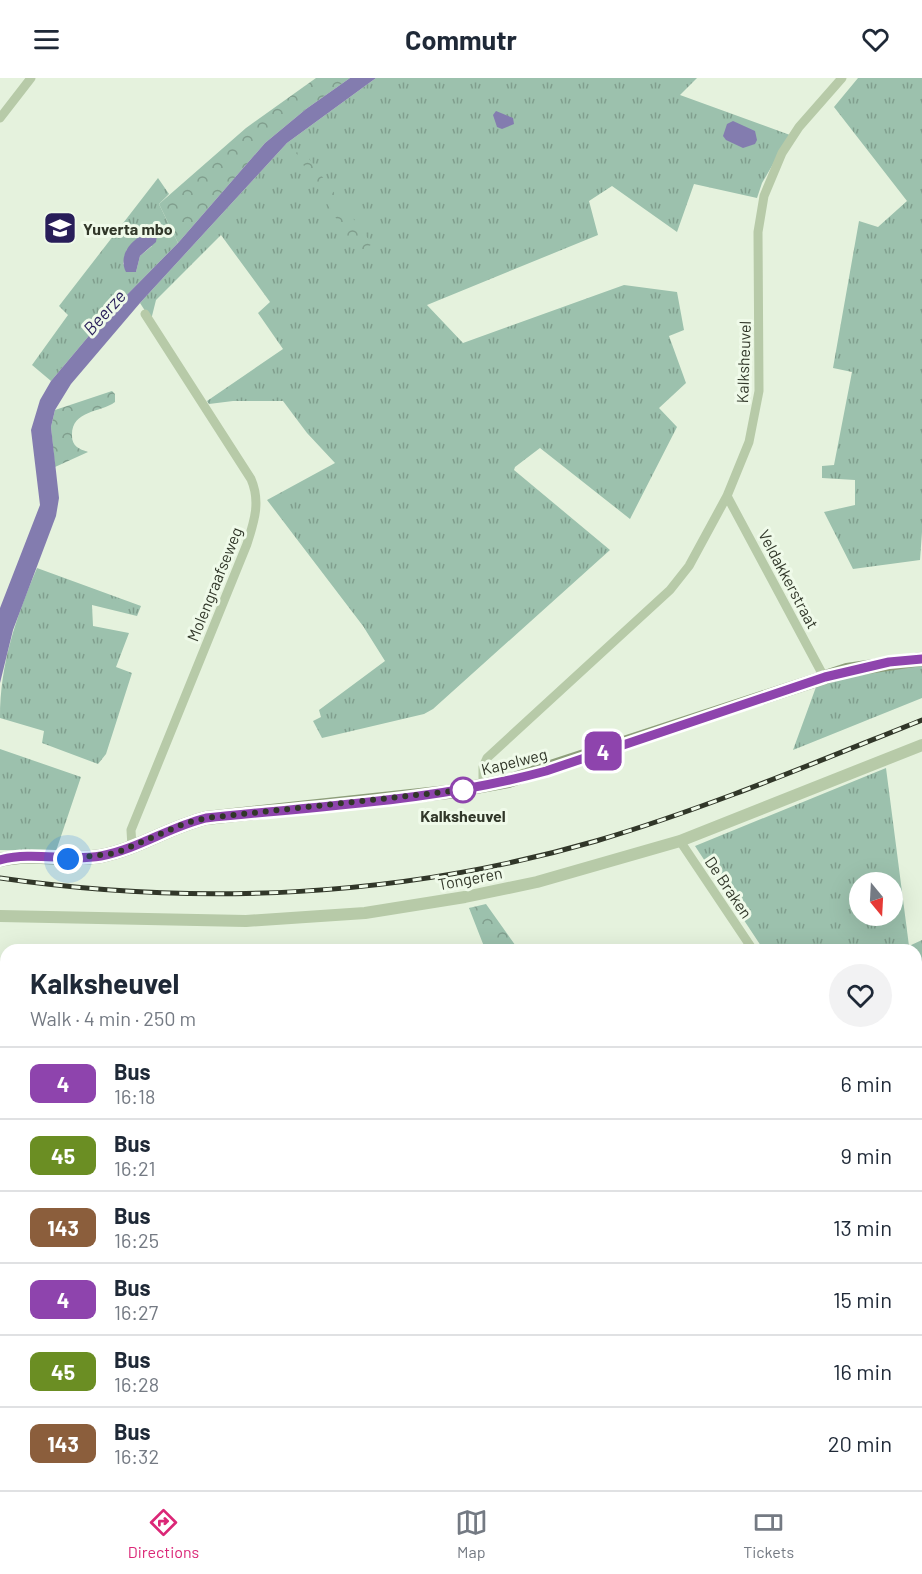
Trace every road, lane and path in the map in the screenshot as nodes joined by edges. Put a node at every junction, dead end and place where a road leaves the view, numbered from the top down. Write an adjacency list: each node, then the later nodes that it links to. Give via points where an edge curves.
1 (31, 78): 3 (street)
2 (842, 78): 5 (street, Kalksheuvel, via 799,127 782,153 764,196 758,232 759,391 749,442)
3 (0, 118)
4 (145, 314): 11 (street, Molengraafseweg, via 251,479 256,512 247,544 131,830)
5 (727, 495): 7 (street, Veldakkerstraat); 9 (street, Kalksheuvel, via 681,578 487,758)
6 (922, 659): 7 (main road, Kapelweg)
7 (825, 677): 9 (main road, Kapelweg, via 546,771)
8 (922, 745): 10 (street, Tongeren)
9 (483, 786): 11 (main road, Kapelweg, via 206,818)
10 (680, 841): 13 (street, Tongeren, via 537,882 365,913 246,921); 14 (street, De Braken)
11 (132, 847): 12 (main road, Kapelweg, via 84,858 27,855)
12 (0, 860)
13 (0, 916)
14 (749, 944)

